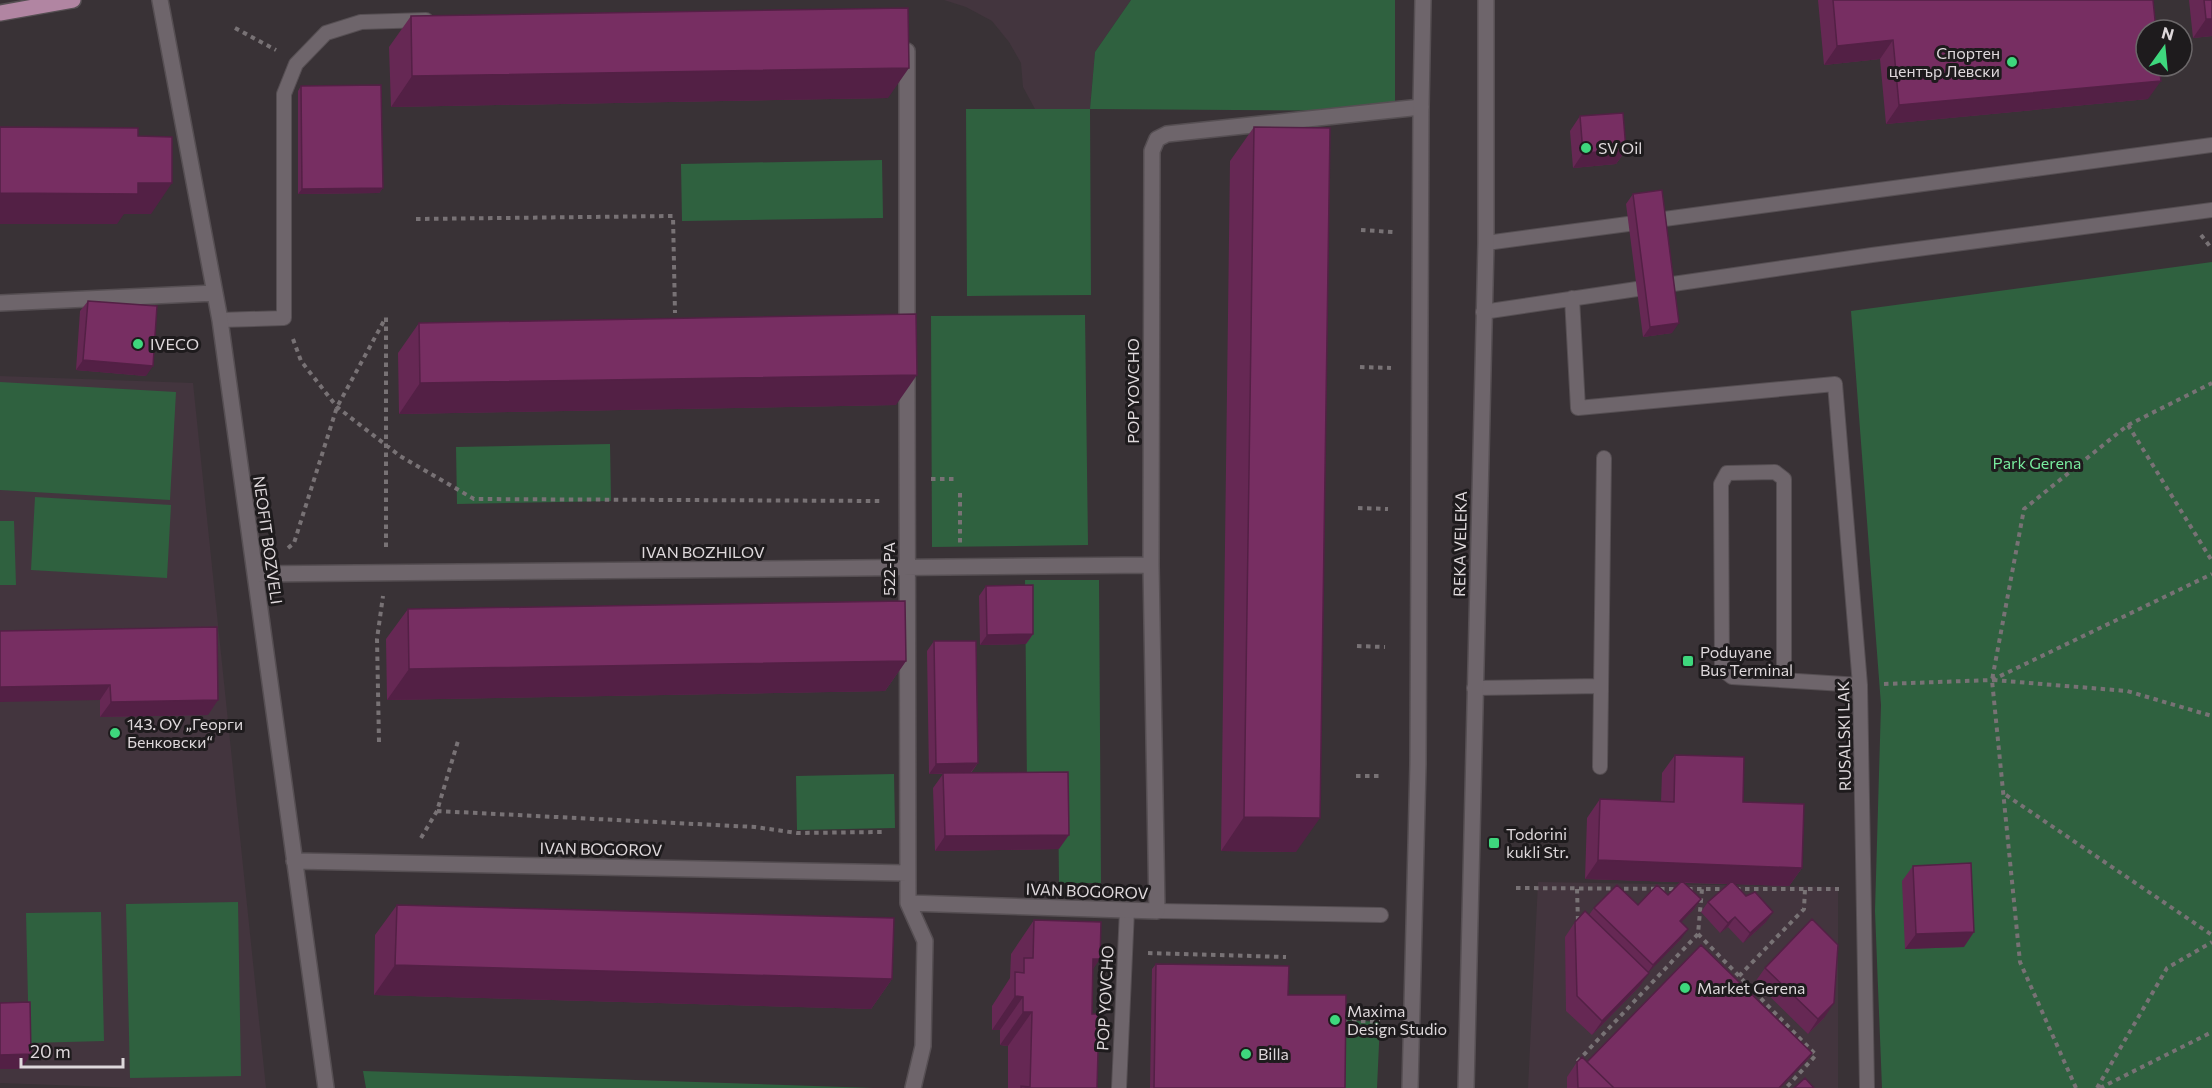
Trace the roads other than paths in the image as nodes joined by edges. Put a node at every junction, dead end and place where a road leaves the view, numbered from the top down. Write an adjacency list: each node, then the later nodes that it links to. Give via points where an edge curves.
1 (73, 0): 5 (main road)
2 (160, 0): 16 (street, NEOFIT BOZVELI)
3 (1424, 0): 8 (street)
4 (1486, 0): 13 (street, REKA VELEKA)
5 (0, 13)
6 (444, 20): 20 (lane, via 361,22 326,33 298,62 284,94 284,318)
7 (903, 42): 23 (street, 522-РА)
8 (1421, 107): 22 (street, POP YOVCHO, via 1167,134 1157,139 1152,151); 39 (street, via 1418,764)
9 (2212, 145): 11 (lane)
10 (2212, 210): 14 (lane)
11 (1657, 220)
12 (1628, 224): 13 (lane)
13 (1486, 243): 19 (street, REKA VELEKA)
14 (1666, 285)
15 (1637, 289): 17 (lane)
16 (215, 293): 18 (street); 20 (street, NEOFIT BOZVELI)
17 (1572, 298): 19 (lane); 26 (lane, RUSALSKI LAK, via 1578,408 1835,384)
18 (0, 303)
19 (1483, 312): 28 (street, REKA VELEKA)
20 (220, 320): 24 (street, NEOFIT BOZVELI)
21 (1605, 458): 27 (lane)
22 (1151, 565): 23 (street, IVAN BOZHILOV); 34 (street, POP YOVCHO)
23 (907, 568): 24 (street, IVAN BOZHILOV); 31 (street, 522-РА)
24 (255, 574): 30 (street, NEOFIT BOZVELI)
25 (1784, 680): 25 (lane, via 1784,479 1775,472 1727,473 1721,484 1722,669 1732,677); 26 (lane)
26 (1860, 685): 41 (lane, RUSALSKI LAK)
27 (1601, 686): 28 (lane); 29 (lane)
28 (1474, 688): 40 (street, REKA VELEKA)
29 (1600, 767)
30 (294, 861): 31 (street, IVAN BOGOROV); 36 (street, NEOFIT BOZVELI)
31 (907, 873): 32 (street, 522-РА)
32 (908, 903): 33 (street, IVAN BOGOROV); 37 (street, 522-РА, via 925,941 923,1046)
33 (1127, 910): 34 (street, IVAN BOGOROV); 38 (lane, POP YOVCHO)
34 (1157, 911): 35 (lane)
35 (1381, 915)
36 (326, 1088)
37 (914, 1088)
38 (1119, 1088)
39 (1410, 1088)
40 (1466, 1088)
41 (1867, 1088)

